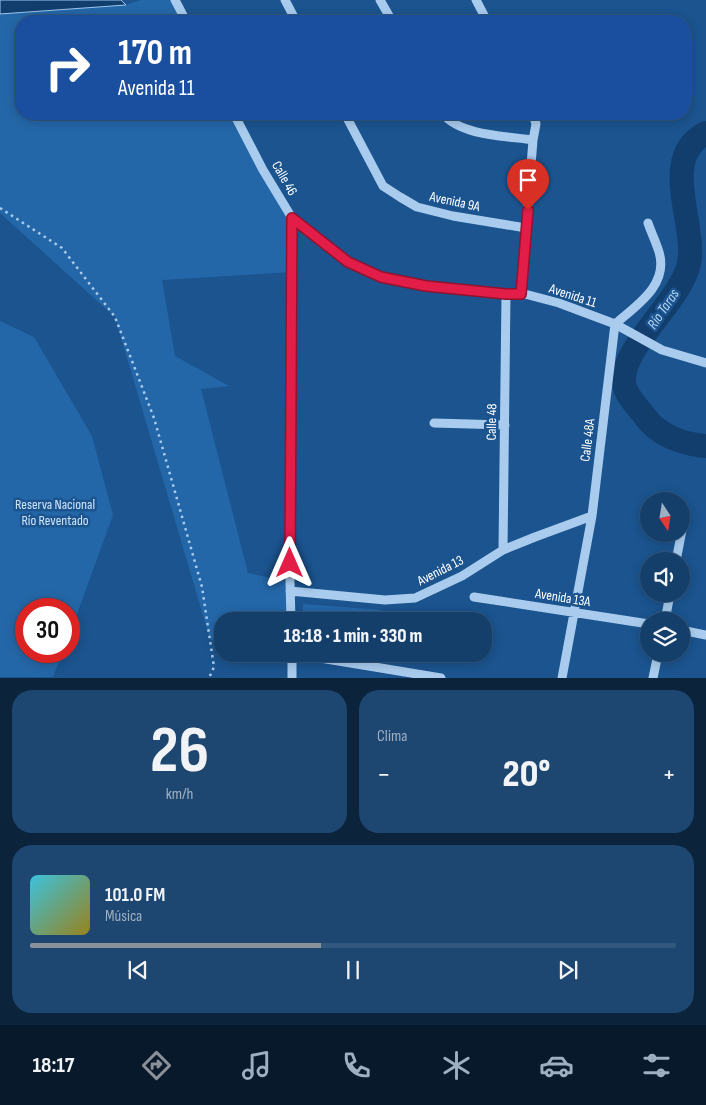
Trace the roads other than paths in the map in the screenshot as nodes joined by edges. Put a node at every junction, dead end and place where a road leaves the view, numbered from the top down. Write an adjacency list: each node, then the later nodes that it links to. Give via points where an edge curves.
1 (175, 0): 5 (street)
2 (285, 0): 6 (street)
3 (380, 0): 7 (street)
4 (476, 0): 8 (street)
5 (183, 15)
6 (293, 15)
7 (389, 15)
8 (484, 15)
9 (237, 120): 14 (street, Calle 46)
10 (348, 120): 16 (street, Avenida 9A, via 383,186 417,207)
11 (451, 120): 13 (street, via 475,132)
12 (535, 120): 13 (street)
13 (533, 140): 16 (street)
14 (292, 218): 17 (street, Avenida 11, via 348,262 381,277 426,286); 25 (street, Calle 46)
15 (648, 223): 19 (street, via 660,254 656,285)
16 (526, 228): 18 (street)
17 (506, 294): 18 (street, Avenida 11); 22 (street, Calle 48)
18 (521, 294): 19 (street, Avenida 11, via 559,303)
19 (615, 324): 20 (street, Avenida 11, via 662,350); 23 (street, Calle 48A)
20 (706, 362)
21 (434, 423): 22 (street)
22 (505, 425): 24 (street, Calle 48)
23 (592, 516): 24 (street, Avenida 13); 28 (street, Calle 48A)
24 (503, 550): 25 (street, Avenida 13, via 462,576 414,598 385,600)
25 (290, 591): 27 (street, Calle 46)
26 (474, 597): 28 (street, Avenida 13A)
27 (291, 612)
28 (576, 613): 29 (street, Avenida 13A); 37 (street, Calle 48A)
29 (640, 623)
30 (690, 632): 31 (street)
31 (706, 635)
32 (293, 662): 35 (street)
33 (343, 662): 36 (street)
34 (656, 662): 38 (street)
35 (292, 678)
36 (441, 678)
37 (562, 678)
38 (653, 678)

